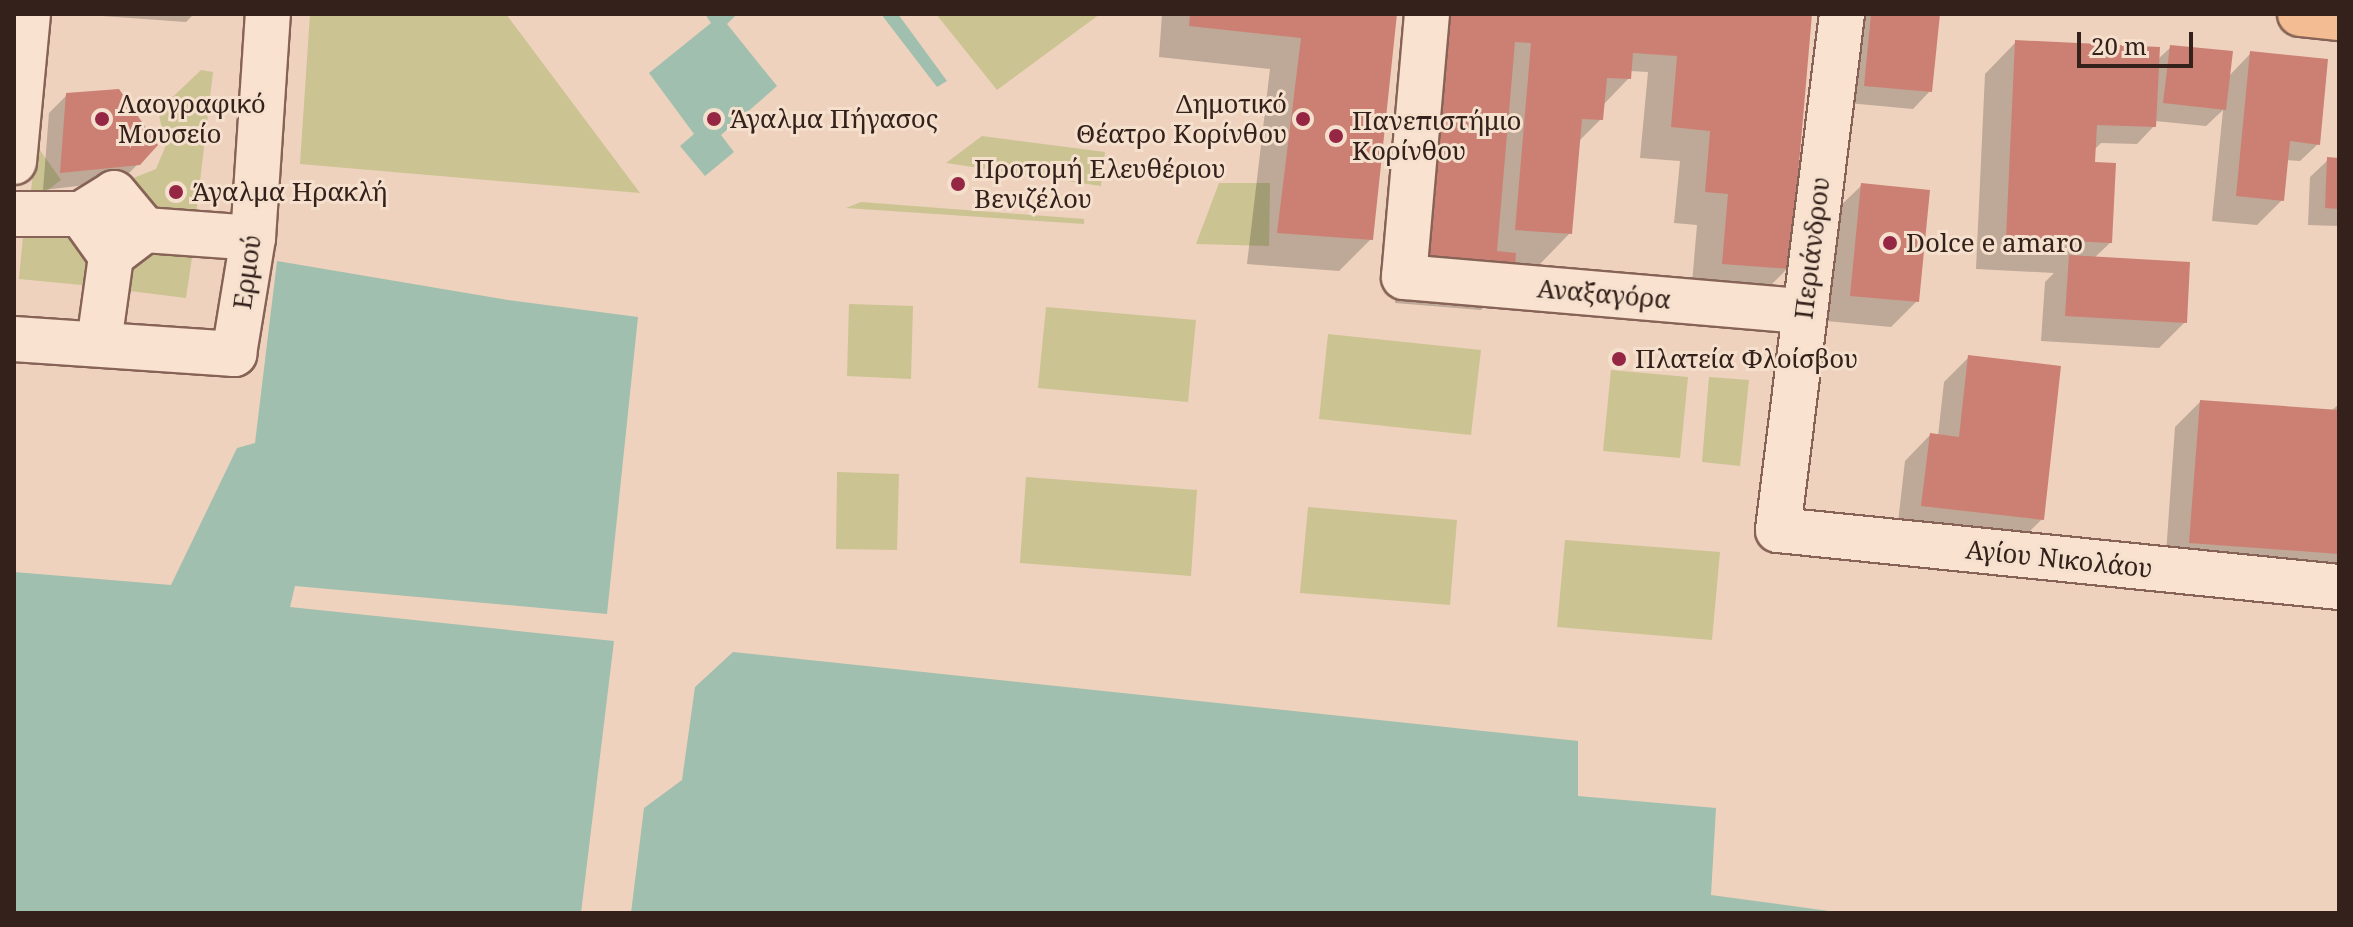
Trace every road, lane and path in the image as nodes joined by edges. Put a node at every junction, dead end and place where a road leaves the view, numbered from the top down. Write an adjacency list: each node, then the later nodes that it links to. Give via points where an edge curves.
1 (28, 14): 7 (street)
2 (268, 14): 11 (street, Ερμού)
3 (1427, 14): 13 (street, Αναξαγόρα, via 1404,277)
4 (1842, 14): 13 (street, Περιάνδρου)
5 (2300, 14): 6 (main road)
6 (2339, 18)
7 (14, 162)
8 (14, 214): 9 (street)
9 (81, 214): 10 (street, via 114,193); 12 (street)
10 (145, 230): 11 (street); 12 (street)
11 (253, 238): 15 (street, Ερμού, via 234,354)
12 (111, 256): 15 (street)
13 (1804, 311): 16 (street, Περιάνδρου)
14 (14, 339): 15 (street)
15 (99, 343)
16 (1778, 530): 17 (street, Αγίου Νικολάου)
17 (2339, 587)

